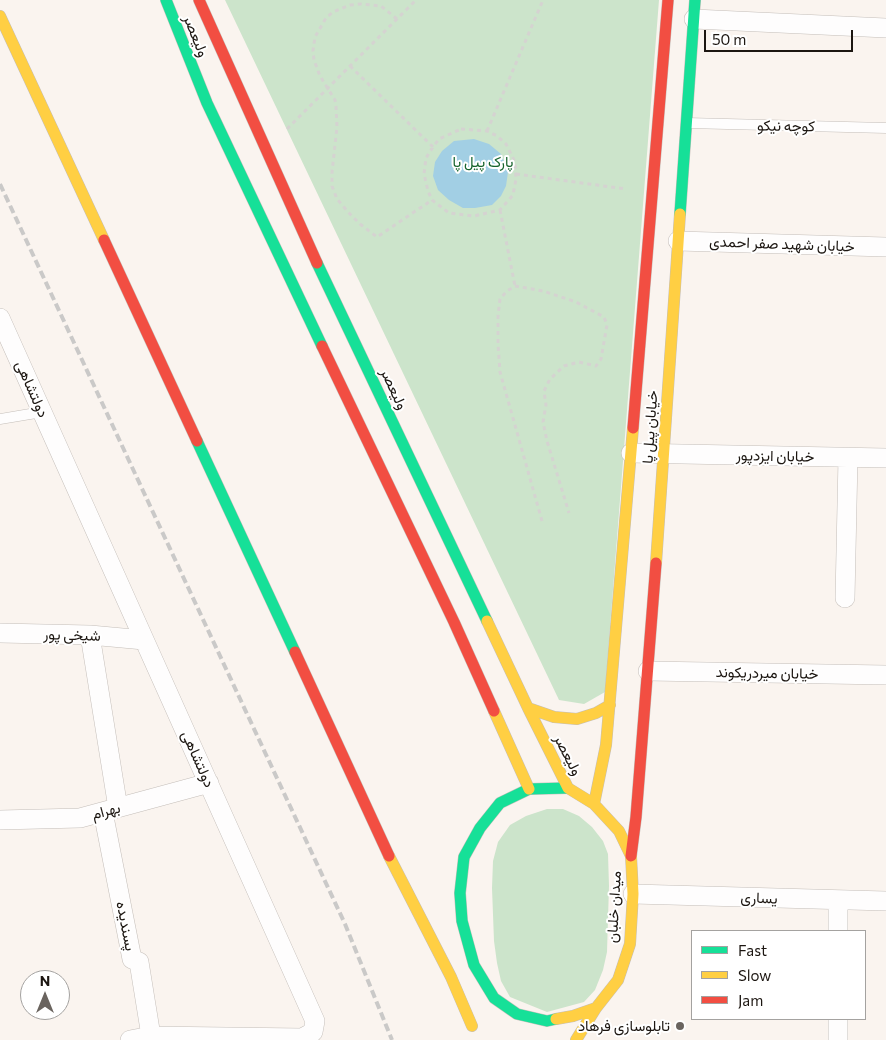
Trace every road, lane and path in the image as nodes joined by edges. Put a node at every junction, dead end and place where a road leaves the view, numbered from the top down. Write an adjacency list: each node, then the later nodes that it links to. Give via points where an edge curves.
1 (166, 0): 44 (street, ولیعصر, via 207,103)
2 (199, 0): 41 (street, ولیعصر, via 302,231)
3 (416, 0): 8 (path)
4 (543, 0): 16 (path)
5 (668, 0): 28 (street, خیابان پیل پا)
6 (695, 0): 9 (street, خیابان پیل پا)
7 (0, 16): 57 (street, via 390,857 474,1022)
8 (397, 19): 11 (path); 12 (path, via 381,6 361,4 341,8 326,18 315,37 313,51 316,68)
9 (694, 19): 10 (street); 13 (street, خیابان پیل پا)
10 (886, 28)
11 (350, 66): 12 (path); 17 (path)
12 (328, 88): 15 (path); 20 (path, via 335,100 337,127 332,186 337,199 360,224 377,237)
13 (686, 123): 14 (lane, کوچه نیکو); 22 (street, خیابان پیل پا)
14 (886, 128)
15 (287, 129)
16 (487, 130): 17 (path, via 462,129 439,139); 18 (path, via 506,144 515,162)
17 (433, 147): 20 (path, via 426,158 424,174)
18 (516, 174): 19 (path); 21 (path, via 513,195)
19 (626, 189)
20 (432, 200): 21 (path, via 449,213 474,216)
21 (500, 210): 24 (path)
22 (678, 241): 23 (street, خیابان شهید صفر احمدی); 29 (street, خیابان پیل پا)
23 (886, 247)
24 (516, 286): 32 (path, via 576,302 604,316 607,325 601,359 596,366 579,362 564,366 550,379 544,392 543,422); 33 (path, via 500,299 500,372)
25 (0, 318): 26 (street, دولتشاهی)
26 (42, 412): 27 (lane); 37 (street, دولتشاهی)
27 (0, 419)
28 (631, 453): 29 (street, خیابان ایزدپور); 40 (street, خیابان پیل پا)
29 (663, 453): 30 (street, خیابان ایزدپور); 38 (street, خیابان پیل پا)
30 (848, 458): 31 (street, خیابان ایزدپور); 34 (street)
31 (886, 458)
32 (569, 513)
33 (542, 521)
34 (845, 598)
35 (0, 633): 36 (street, شیخی پور)
36 (90, 635): 37 (street, شیخی پور); 46 (street, پسندیده)
37 (144, 640): 42 (street, دولتشاهی)
38 (648, 671): 39 (street, خیابان میردریکوند); 48 (street, خیابان پیل پا)
39 (886, 675)
40 (610, 705): 41 (street, via 577,719 554,717); 45 (street, خیابان پیل پا)
41 (528, 708): 43 (street, ولیعصر)
42 (209, 783): 46 (street, بهرام); 55 (street, دولتشاهی, via 315,1021 313,1032 302,1038)
43 (568, 788): 44 (street); 45 (street, میدان خلبان)
44 (530, 789): 53 (street, via 500,803 480,828 464,857 460,893 462,921 474,965 491,1001 517,1014 547,1021)
45 (594, 804): 48 (street, میدان خلبان, via 618,831)
46 (111, 810): 47 (street, بهرام, via 80,818); 55 (street, پسندیده, via 132,959 139,962)
47 (0, 820)
48 (631, 856): 49 (street, میدان خلبان)
49 (633, 894): 50 (street, یساری); 53 (street, میدان خلبان, via 630,944 618,980)
50 (838, 900): 51 (street, یساری); 52 (street)
51 (886, 901)
52 (838, 930)
53 (596, 1008): 58 (street, میدان خلبان)
54 (838, 1020): 59 (street)
55 (152, 1036): 56 (street, دولتشاهی)
56 (130, 1040)
57 (475, 1040)
58 (576, 1040)
59 (838, 1040)

